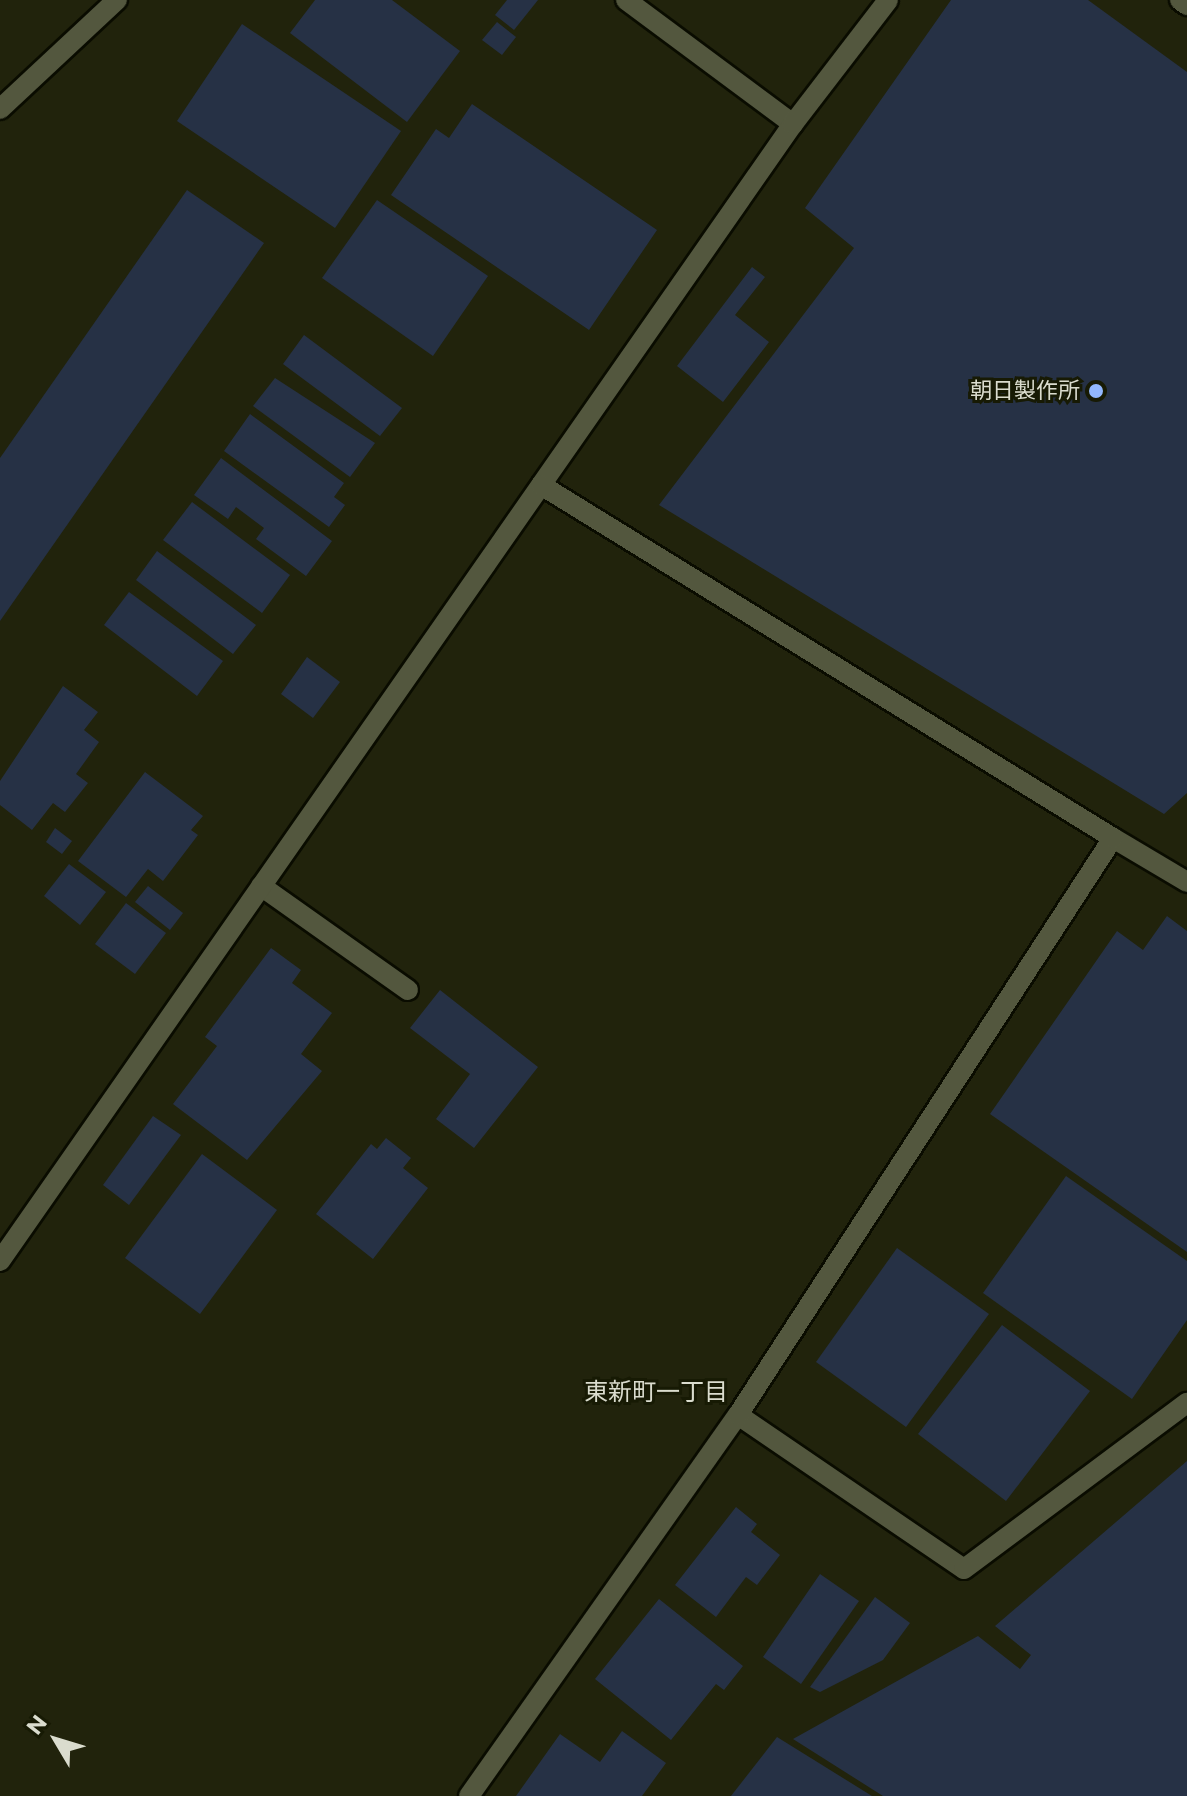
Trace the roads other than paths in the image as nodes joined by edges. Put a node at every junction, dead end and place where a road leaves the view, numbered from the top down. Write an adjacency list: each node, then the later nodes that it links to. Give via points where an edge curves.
1 (117, 0): 6 (street)
2 (626, 0): 7 (street)
3 (888, 0): 7 (street)
4 (1180, 0): 5 (street)
5 (1187, 5)
6 (0, 109)
7 (793, 124): 8 (street)
8 (541, 485): 9 (street); 11 (street)
9 (1113, 838): 10 (street); 15 (street)
10 (1187, 882)
11 (261, 886): 12 (street); 13 (street)
12 (408, 990)
13 (0, 1261)
14 (1187, 1403): 15 (street, via 964,1569)
15 (738, 1415): 16 (street)
16 (469, 1796)

